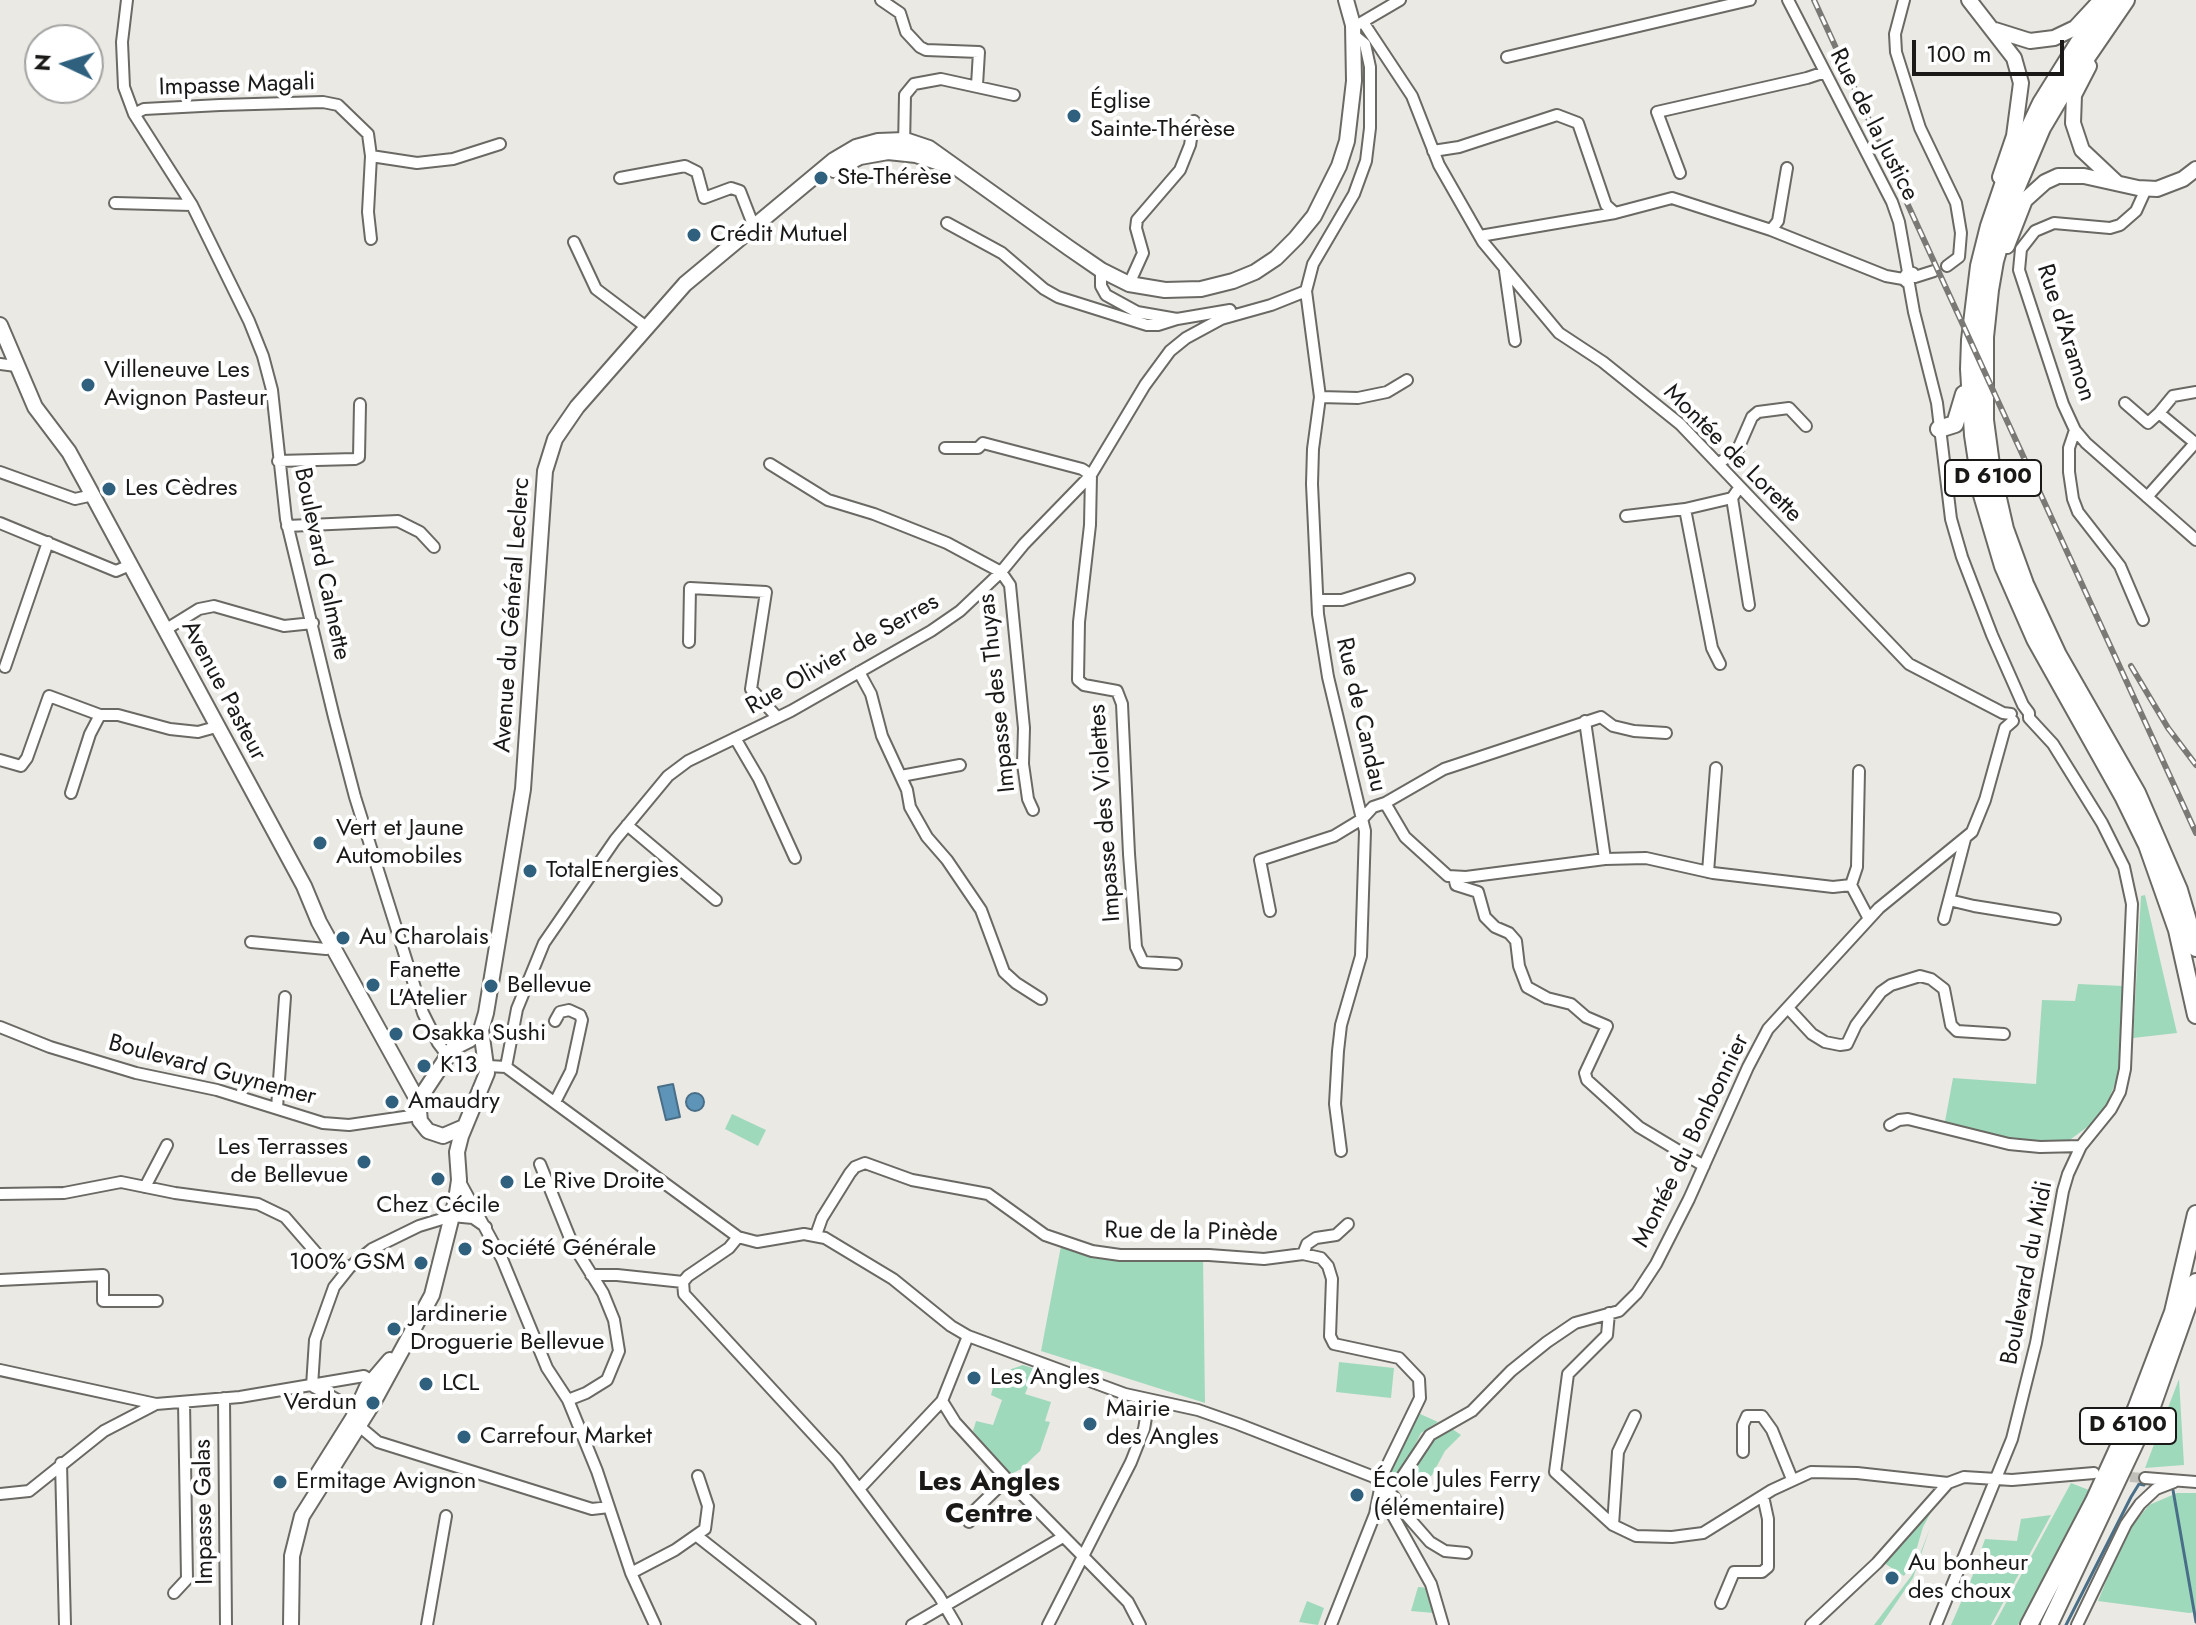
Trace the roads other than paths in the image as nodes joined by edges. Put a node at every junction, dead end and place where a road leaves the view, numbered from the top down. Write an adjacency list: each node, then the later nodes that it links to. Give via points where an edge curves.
1 (127, 0): 19 (street, Boulevard Calmette, via 122,65)
2 (881, 0): 17 (street, via 900,13 906,32 920,47 979,52)
3 (1346, 0): 13 (main road)
4 (1400, 0): 13 (street)
5 (1750, 0): 15 (street)
6 (1788, 0): 16 (street, Rue de la Justice)
7 (1904, 0): 41 (street, via 1896,52 1920,128 1956,203 1961,233 1961,252)
8 (1969, 0): 14 (main road)
9 (2101, 0): 14 (main road, via 2075,28 2054,38 2030,41)
10 (2111, 0): 33 (main road, D 6100, via 2041,103)
11 (2126, 0): 49 (main road, D 6100, via 2067,86 2027,161 2004,224)
12 (2133, 0): 29 (main road, via 2079,81 2072,109 2082,150)
13 (1357, 27): 23 (street, Montée de Lorette, via 1412,96); 46 (main road, via 1352,106 1339,166 1314,216 1296,238 1255,272 1216,287 1165,290); 47 (street, via 1370,67 1366,161 1354,194 1313,264)
14 (1994, 30): 33 (main road, via 2014,58 2021,83)
15 (1507, 57)
16 (1825, 72): 27 (street, via 1657,112); 45 (street, Rue de la Justice, via 1892,202)
17 (977, 85): 18 (street); 22 (street, via 941,79 914,84 905,95)
18 (1014, 95)
19 (134, 114): 24 (street, Impasse Magali, via 144,109 323,102 338,105 368,134); 32 (street, Boulevard Calmette)
20 (1194, 121): 46 (street, via 1180,170 1137,220 1143,253)
21 (500, 144): 24 (street, via 453,159 417,163)
22 (904, 146): 36 (main road, Avenue du Général Leclerc, via 878,141 856,147); 43 (main road, via 929,148)
23 (1433, 151): 34 (street, via 1557,115 1578,123 1606,205); 38 (street, Montée de Lorette)
24 (371, 156): 39 (street, Impasse Magali)
25 (1787, 168): 37 (street, via 1778,221)
26 (2196, 169): 30 (main road, via 2164,187)
27 (1680, 173)
28 (620, 178): 36 (street, via 685,166 697,172 704,198 731,188 740,191)
29 (2116, 182): 30 (main road); 49 (main road, via 2067,175 2034,190 2012,229)
30 (2146, 189): 65 (street, Rue d'Aramon, via 2136,211 2120,225 2054,223 2035,231 2021,249 2023,288)
31 (115, 203): 32 (street)
32 (192, 205): 68 (street, Boulevard Calmette, via 263,356 272,390)
33 (1996, 205): 56 (main road, D 6100, via 1979,266)
34 (1615, 213): 37 (street, via 1672,198); 38 (street)
35 (947, 223): 50 (street, via 1002,253 1058,297 1147,325)
36 (754, 227): 52 (main road, Avenue du Général Leclerc, via 685,284)
37 (1771, 230): 45 (street, via 1886,276)
38 (1480, 236): 42 (street, Montée de Lorette)
39 (371, 239)
40 (574, 242): 52 (street, via 596,289)
41 (1947, 266)
42 (1505, 269): 53 (street); 70 (street, Montée de Lorette, via 1559,333 1646,395)
43 (1101, 270): 46 (main road); 50 (street, via 1101,286 1115,301 1137,312)
44 (1934, 271): 45 (street)
45 (1909, 278): 64 (street)
46 (1129, 284)
47 (1306, 291): 48 (street, Rue Olivier de Serres); 59 (street, Rue de Candau)
48 (1252, 309): 50 (street); 72 (street, Rue Olivier de Serres, via 1221,319 1170,351)
49 (1986, 318): 129 (main road, D 6100, via 1988,446 2013,554 2058,655 2137,793 2179,890)
50 (1177, 319)
51 (0, 325): 55 (main road, Avenue Pasteur)
52 (645, 326): 137 (main road, Avenue du Général Leclerc, via 563,425 545,471 523,789)
53 (1515, 341)
54 (0, 364): 55 (street)
55 (16, 366): 74 (main road, Avenue Pasteur, via 35,407)
56 (1969, 369): 64 (main road, via 1955,424); 134 (main road, D 6100, via 1976,462 1998,552 2035,639 2147,845 2177,930)
57 (1407, 380): 59 (street, via 1387,392 1358,398)
58 (2196, 392): 62 (street, via 2173,396)
59 (1320, 397): 87 (street, Rue de Candau, via 1312,484)
60 (2125, 403): 62 (street, via 2148,423)
61 (360, 404): 68 (street, via 359,457)
62 (2159, 413): 66 (street)
63 (1806, 426): 70 (street, via 1789,408 1758,412 1738,449)
64 (1939, 429): 96 (street, via 1951,519 1962,557)
65 (2075, 430): 75 (street, Rue d'Aramon); 89 (street, via 2069,448 2073,499 2120,566)
66 (2196, 443): 75 (street)
67 (945, 448): 72 (street, via 978,448 983,443)
68 (278, 461): 80 (street, Boulevard Calmette)
69 (770, 464): 85 (street, via 828,500 947,543)
70 (1718, 464): 73 (street, Montée de Lorette)
71 (0, 472): 74 (street, via 75,499)
72 (1091, 475): 85 (street, Rue Olivier de Serres); 130 (street, Impasse des Violettes, via 1078,680 1117,691 1122,704 1136,947 1143,962)
73 (1739, 488): 76 (street); 99 (street, Montée de Lorette, via 1909,664)
74 (93, 495): 84 (main road, Avenue Pasteur)
75 (2147, 497): 81 (street, Rue d'Aramon)
76 (1732, 498): 77 (street); 88 (street)
77 (1685, 509): 78 (street); 93 (street, via 1712,648)
78 (1626, 516)
79 (0, 523): 82 (street)
80 (287, 526): 83 (street, via 398,521); 90 (street, Boulevard Calmette)
81 (2196, 540)
82 (48, 542): 84 (street, via 116,571); 94 (street)
83 (434, 547)
84 (130, 565): 91 (main road, Avenue Pasteur)
85 (1001, 572): 95 (street, Rue Olivier de Serres, via 960,611); 112 (street, Impasse des Thuyas, via 1010,585 1023,764)
86 (1409, 579): 87 (street, via 1342,600)
87 (1319, 600): 113 (street, Rue de Candau, via 1328,677)
88 (1749, 605)
89 (2143, 620)
90 (313, 623): 91 (street, via 284,626 227,608 205,607); 140 (street, Boulevard Calmette, via 355,797 423,1013)
91 (165, 630): 102 (main road, Avenue Pasteur)
92 (689, 642): 98 (street, via 690,588 766,592 751,689)
93 (1720, 664)
94 (5, 667)
95 (859, 672): 98 (street, Rue Olivier de Serres); 109 (street)
96 (2023, 705): 99 (street, via 2014,707); 100 (street)
97 (100, 715): 102 (street, via 180,731); 105 (street, via 49,696 21,766); 110 (street)
98 (777, 717): 104 (street, Rue Olivier de Serres)
99 (2012, 718): 100 (street, via 2022,724); 115 (street, Montée du Bonbonnier, via 1985,800)
100 (2029, 718): 152 (street, Boulevard du Midi, via 2053,744 2102,823 2124,867 2132,904 2125,1069 2111,1109)
101 (1585, 721): 103 (street, via 1601,717 1613,726); 111 (street, via 1444,769); 117 (street)
102 (216, 727): 128 (main road, Avenue Pasteur)
103 (1666, 733)
104 (735, 738): 114 (street, Rue Olivier de Serres, via 676,769); 116 (street)
105 (0, 760)
106 (960, 765): 109 (street)
107 (1716, 768): 118 (street)
108 (1859, 771): 120 (street, via 1857,867)
109 (901, 776): 132 (street, via 927,837 981,910 1004,972)
110 (71, 793)
111 (1385, 803): 113 (street, Rue de Candau); 119 (street, Rue de Candau, via 1405,837)
112 (1033, 810)
113 (1362, 819): 123 (street, via 1334,836 1260,860); 153 (street, via 1361,956 1338,1051 1335,1104)
114 (627, 825): 121 (street); 142 (street, Rue Olivier de Serres, via 544,943 517,1009)
115 (1965, 839): 122 (street); 124 (street, Montée du Bonbonnier)
116 (795, 858)
117 (1605, 859): 118 (street, via 1646,858); 119 (street)
118 (1708, 872): 120 (street)
119 (1454, 877): 156 (street, Rue de Candau, via 1456,885 1478,892 1485,917 1516,941 1527,987 1607,1026 1585,1073 1587,1080 1639,1127)
120 (1851, 885): 124 (street)
121 (716, 900)
122 (1949, 900): 125 (street); 126 (street)
123 (1270, 911)
124 (1869, 919): 133 (street, Montée du Bonbonnier)
125 (1944, 919)
126 (2055, 919)
127 (251, 942): 128 (street, via 326,949)
128 (332, 945): 144 (main road, Avenue Pasteur)
129 (2196, 948)
130 (1176, 964)
131 (285, 997): 146 (street)
132 (1041, 999)
133 (1788, 1008): 138 (street, via 1825,1042 1847,1044 1881,992 1920,976 1944,989 1957,1031); 156 (street, Montée du Bonbonnier, via 1768,1029)
134 (2196, 1015)
135 (555, 1021): 145 (street, via 569,1010 582,1020 571,1071)
136 (0, 1027): 146 (street, Boulevard Guynemer, via 136,1073)
137 (481, 1030): 139 (main road); 141 (main road)
138 (2004, 1034)
139 (463, 1043): 140 (main road); 141 (main road, via 478,1046)
140 (447, 1055): 143 (main road)
141 (486, 1059): 142 (street); 149 (main road)
142 (506, 1067): 145 (street)
143 (432, 1078): 144 (main road); 147 (main road)
144 (406, 1080): 147 (main road, Avenue Pasteur)
145 (555, 1102): 165 (street)
146 (277, 1108): 147 (street, Boulevard Guynemer, via 323,1123 349,1125)
147 (418, 1108): 150 (main road, via 428,1131)
148 (1890, 1125): 152 (street, via 1908,1119 2009,1144)
149 (464, 1127): 150 (main road); 154 (main road)
150 (443, 1136): 154 (main road)
151 (167, 1145): 158 (street)
152 (2081, 1146): 190 (street, Boulevard du Midi, via 2063,1191 2036,1343)
153 (1341, 1151)
154 (457, 1152): 157 (main road)
155 (540, 1164): 168 (street)
156 (1704, 1166): 173 (street, Montée du Bonbonnier, via 1656,1264 1637,1293 1619,1311)
157 (459, 1180): 161 (main road); 163 (street)
158 (145, 1187): 159 (street, via 121,1182 64,1193); 167 (street, via 258,1204 285,1217 325,1263)
159 (0, 1194)
160 (2196, 1214): 227 (main road, D 6100, via 2173,1312 2146,1384 2094,1501)
161 (452, 1216): 163 (street, via 473,1218); 167 (street, via 384,1243); 177 (main road, via 432,1295)
162 (1348, 1224): 166 (street, via 1336,1235 1307,1244)
163 (486, 1227): 179 (street, via 547,1368)
164 (816, 1235): 165 (street, via 757,1242); 166 (street, Rue de la Pinède, via 850,1173 865,1163 912,1180 988,1194 1045,1235 1092,1251 1264,1259); 174 (street, via 893,1279)
165 (738, 1237): 170 (street)
166 (1303, 1254): 197 (street, Rue de la Pinède, via 1321,1258 1328,1266 1334,1344 1399,1358 1419,1379 1420,1398)
167 (350, 1267): 176 (street, via 334,1287 315,1340)
168 (591, 1275): 170 (street); 179 (street, via 614,1320 619,1351 607,1380)
169 (0, 1280): 172 (street, via 103,1275 103,1301)
170 (683, 1282): 198 (street, via 689,1301)
171 (2196, 1282): 228 (main road, D 6100, via 2151,1409)
172 (157, 1301)
173 (1609, 1313): 197 (street, Montée du Bonbonnier, via 1575,1323 1547,1342 1472,1411 1430,1435 1400,1480); 204 (street, via 1607,1335 1568,1374 1555,1472)
174 (968, 1336): 180 (street); 181 (street)
175 (0, 1370): 183 (street)
176 (312, 1386): 177 (street, via 364,1376); 178 (street); 185 (street)
177 (375, 1387): 185 (main road, via 362,1395)
178 (224, 1398): 182 (street); 214 (street, Impasse Galas)
179 (568, 1400): 201 (street)
180 (1149, 1400): 197 (street, via 1238,1424 1374,1477); 208 (street, via 1136,1450)
181 (942, 1401): 192 (street); 198 (street)
182 (184, 1402): 183 (street); 210 (street, via 187,1579)
183 (156, 1404): 187 (street, via 104,1431)
184 (1635, 1416): 204 (street, via 1618,1452)
185 (357, 1419): 201 (street, via 378,1442 402,1451 592,1509); 215 (main road, via 299,1504 290,1528 284,1591)
186 (1743, 1452): 193 (street, via 1747,1416 1762,1416)
187 (61, 1463): 199 (street, via 29,1491); 213 (street)
188 (2094, 1473): 190 (street)
189 (698, 1476): 205 (street, via 707,1502 705,1529)
190 (1997, 1477): 196 (street, via 1964,1477); 226 (street, Boulevard du Midi)
191 (2145, 1478): 194 (street)
192 (1007, 1479): 203 (street); 206 (street)
193 (1792, 1479): 196 (street, via 1811,1472 1857,1473); 200 (street)
194 (2174, 1482): 195 (street); 229 (street, via 2156,1489 2126,1524)
195 (2196, 1482)
196 (1948, 1483): 225 (street, via 1877,1563)
197 (1381, 1487): 207 (street, via 1430,1542 1445,1551); 223 (street); 224 (street, via 1431,1584)
198 (859, 1489): 212 (street)
199 (0, 1494)
200 (1763, 1496): 204 (street, via 1703,1533 1636,1536); 211 (street, via 1768,1567 1762,1572 1734,1572)
201 (609, 1507): 209 (street)
202 (446, 1516): 216 (street)
203 (969, 1522)
204 (1613, 1525)
205 (697, 1536): 209 (street); 218 (street)
206 (1063, 1537): 208 (street); 212 (street)
207 (1466, 1553)
208 (1084, 1556): 221 (street); 222 (street, via 1128,1602)
209 (631, 1573): 217 (street)
210 (174, 1593)
211 (1721, 1603)
212 (945, 1606): 219 (street); 220 (street)
213 (65, 1625)
214 (226, 1625)
215 (291, 1625)
216 (427, 1625)
217 (655, 1625)
218 (810, 1625)
219 (912, 1625)
220 (956, 1625)
221 (1048, 1625)
222 (1140, 1625)
223 (1331, 1625)
224 (1443, 1625)
225 (1811, 1625)
226 (1936, 1625)
227 (2029, 1625)
228 (2049, 1625)
229 (2077, 1625)

